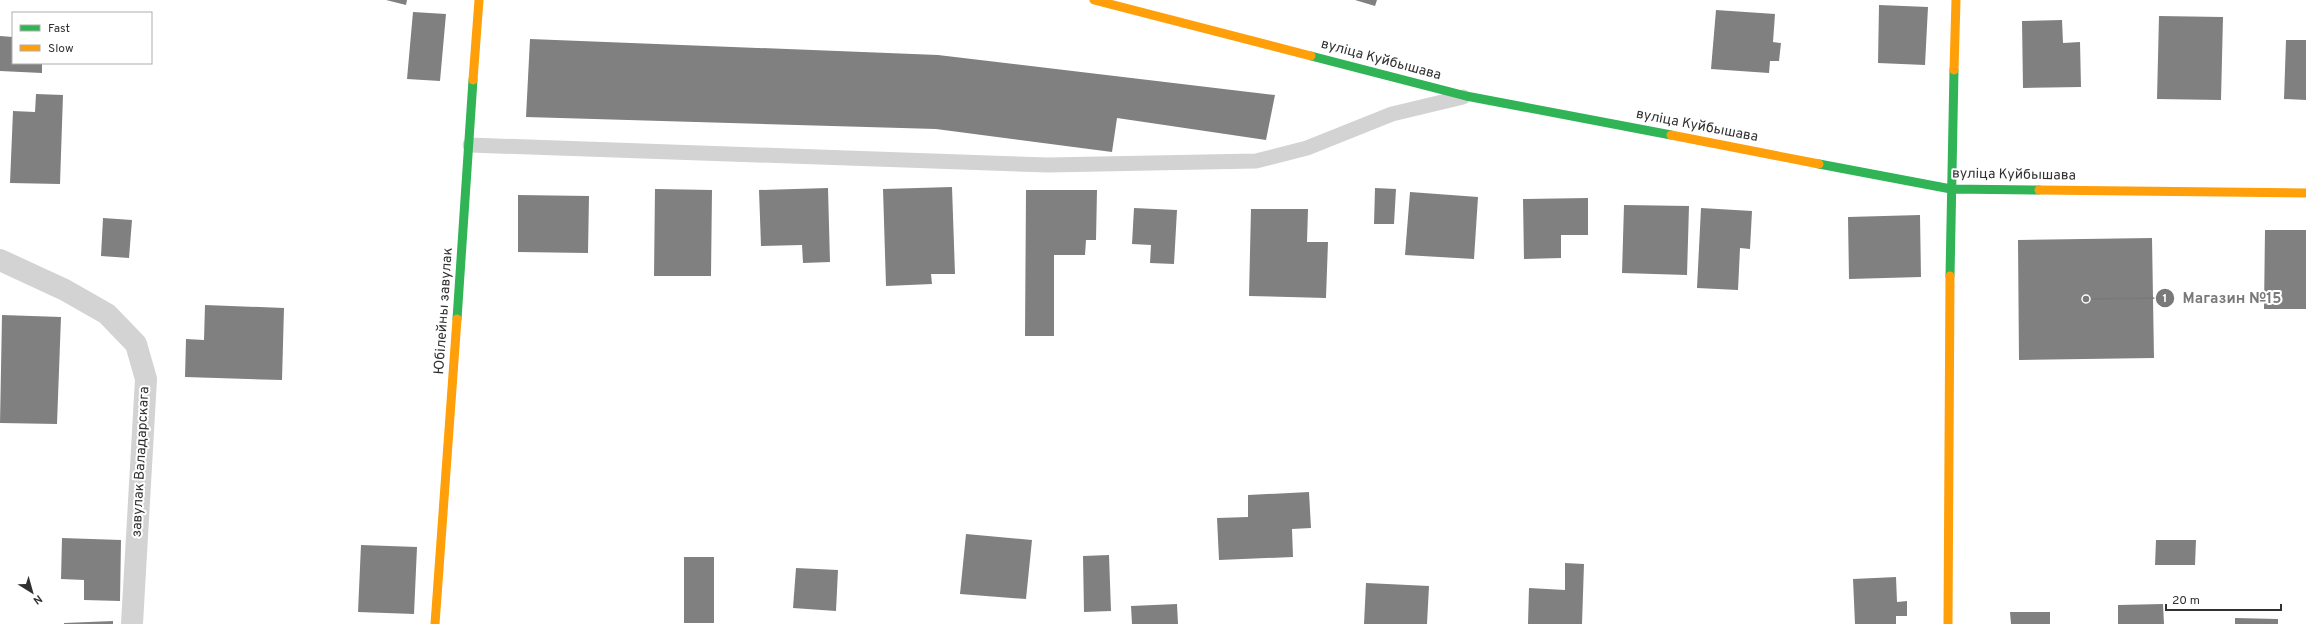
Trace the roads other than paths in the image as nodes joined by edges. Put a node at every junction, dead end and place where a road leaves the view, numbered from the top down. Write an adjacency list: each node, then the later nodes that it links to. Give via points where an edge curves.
1 (479, 0): 5 (street, Юбілейны завулак)
2 (1094, 0): 4 (street, вуліца Куйбышава)
3 (1956, 0): 6 (street)
4 (1466, 96): 5 (lane, via 1392,114 1307,148 1256,161 1048,165); 6 (street, вуліца Куйбышава)
5 (470, 145): 10 (street, Юбілейны завулак)
6 (1951, 189): 7 (street, вуліца Куйбышава); 11 (street)
7 (2306, 193)
8 (0, 260): 9 (street, завулак Валадарскага, via 65,290 107,314 136,344 146,379)
9 (132, 624)
10 (435, 624)
11 (1948, 624)

